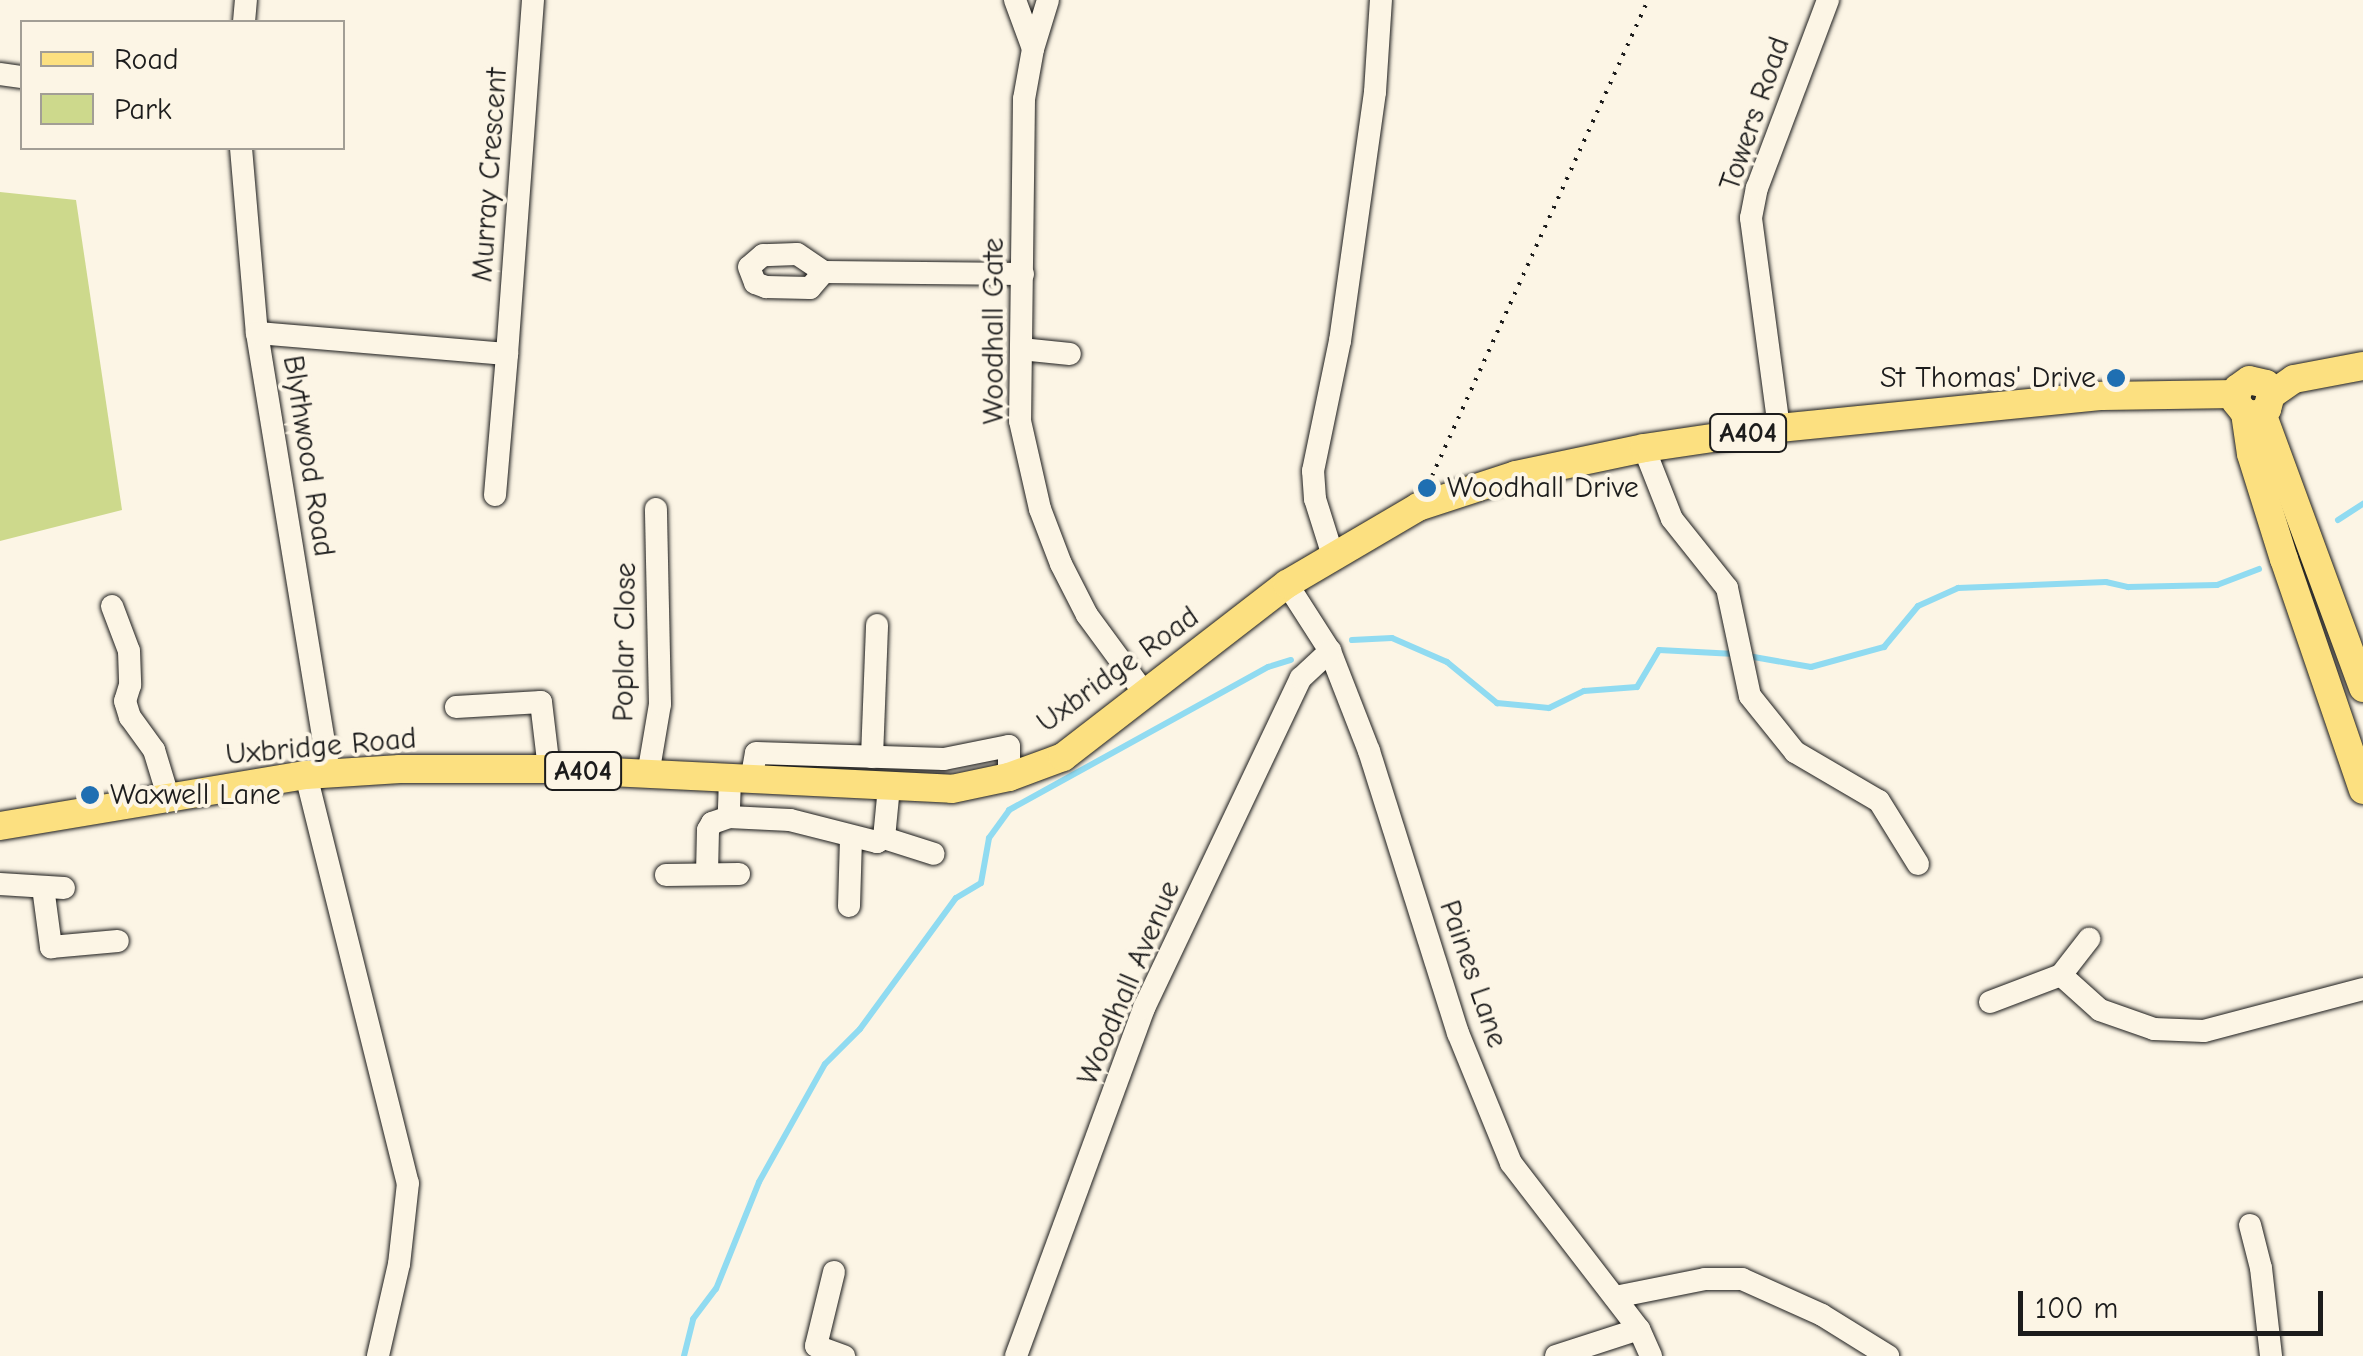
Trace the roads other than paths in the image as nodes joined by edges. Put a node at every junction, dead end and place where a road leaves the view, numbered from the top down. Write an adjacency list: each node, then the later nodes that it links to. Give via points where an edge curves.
1 (533, 0): 12 (street, Murray Crescent)
2 (1015, 0): 6 (street)
3 (1048, 0): 6 (street, Woodhall Gate)
4 (1380, 0): 22 (street, via 1340,341 1313,471)
5 (1828, 0): 16 (street, Towers Road, via 1751,218)
6 (1032, 49): 9 (street, Woodhall Gate, via 1024,99)
7 (240, 150): 10 (street, Blythwood Road)
8 (824, 272): 9 (street)
9 (1023, 274): 11 (street, Woodhall Gate)
10 (258, 334): 12 (street); 32 (street, Blythwood Road)
11 (1021, 349): 13 (street); 28 (street, Woodhall Gate, via 1020,420 1040,509 1087,615)
12 (507, 354): 18 (street, Murray Crescent)
13 (1070, 354)
14 (2363, 366): 15 (main road, Uxbridge Road, via 2294,380)
15 (2254, 404): 16 (main road, Uxbridge Road / A404, via 2102,396); 20 (main road); 21 (main road, via 2251,454)
16 (1779, 428): 17 (main road, Uxbridge Road / A404)
17 (1644, 448): 22 (main road, Uxbridge Road / A404, via 1516,475 1418,507); 44 (street, via 1672,519 1727,588 1750,696 1796,752 1879,800)
18 (495, 495)
19 (656, 509): 33 (street, Poplar Close, via 660,704)
20 (2306, 528): 21 (street); 27 (main road)
21 (2277, 538): 37 (main road)
22 (1332, 556): 23 (main road, Uxbridge Road / A404)
23 (1288, 584): 26 (street, Paines Lane); 28 (main road, Uxbridge Road / A404)
24 (112, 606): 38 (street, via 129,651 125,701 154,750)
25 (877, 624): 30 (street)
26 (1330, 651): 57 (street, Paines Lane, via 1370,754 1458,1034 1512,1163); 62 (street, Woodhall Avenue, via 1301,678 1144,1008)
27 (2363, 688)
28 (1145, 694): 34 (main road, Uxbridge Road / A404, via 1064,756)
29 (456, 706): 31 (street, via 541,702)
30 (872, 756): 34 (street, via 944,759 1009,746); 35 (street, via 756,753)
31 (549, 769): 32 (main road, Uxbridge Road / A404); 33 (main road, Uxbridge Road / A404)
32 (318, 774): 38 (main road, Uxbridge Road / A404); 60 (street, via 408,1183 400,1264)
33 (648, 775): 35 (main road, Uxbridge Road / A404)
34 (1009, 776): 36 (main road, Uxbridge Road / A404, via 952,789)
35 (741, 780): 36 (main road, Uxbridge Road / A404); 39 (street)
36 (889, 787): 42 (street)
37 (2363, 790)
38 (168, 796): 40 (main road, Uxbridge Road / A404)
39 (729, 817): 41 (street, via 790,820); 45 (street, via 708,830)
40 (0, 826)
41 (851, 838): 42 (street); 49 (street)
42 (884, 838): 43 (street)
43 (934, 854)
44 (1918, 864)
45 (707, 874): 46 (street); 47 (street)
46 (739, 874)
47 (666, 875)
48 (0, 884): 51 (street, via 54,888 51,947)
49 (849, 906)
50 (2089, 939): 52 (street)
51 (118, 941)
52 (2061, 975): 53 (street, via 2100,1010 2154,1029 2204,1031); 54 (street)
53 (2363, 989)
54 (1990, 1002)
55 (2250, 1225): 66 (street)
56 (834, 1272): 59 (street)
57 (1615, 1297): 58 (street, Paines Lane); 65 (street, via 1706,1279 1742,1279 1822,1315)
58 (1638, 1329): 63 (street); 64 (street, Paines Lane)
59 (809, 1351): 61 (street)
60 (378, 1356)
61 (844, 1356)
62 (1016, 1356)
63 (1556, 1356)
64 (1651, 1356)
65 (1888, 1356)
66 (2272, 1356)

